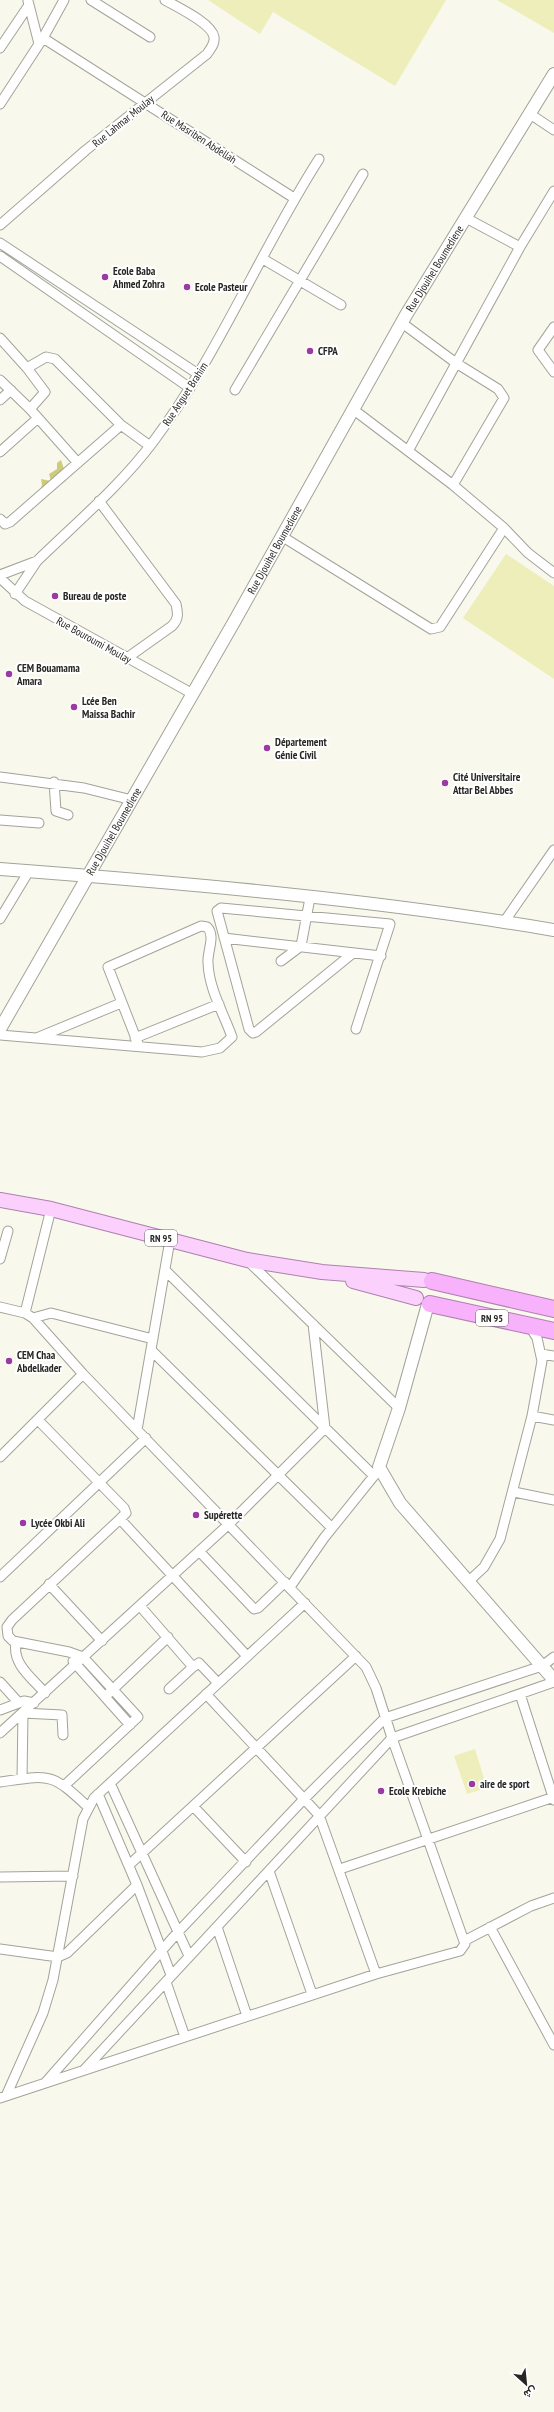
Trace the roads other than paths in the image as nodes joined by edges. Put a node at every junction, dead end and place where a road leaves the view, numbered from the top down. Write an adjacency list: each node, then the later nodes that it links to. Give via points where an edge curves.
1 (64, 0): 6 (street)
2 (91, 0): 5 (street)
3 (165, 0): 9 (street, Rue Lahmar Moulay, via 209,27 214,36 214,44 207,54)
4 (28, 3): 6 (street); 7 (street)
5 (150, 37)
6 (41, 41): 9 (street, Rue Masriben Abdellah); 10 (street)
7 (0, 48)
8 (554, 74): 11 (main road, Rue Djouihel Boumediene)
9 (146, 102): 16 (street, Rue Masriben Abdellah); 18 (street, Rue Lahmar Moulay)
10 (0, 104)
11 (530, 114): 12 (street); 17 (main road, Rue Djouihel Boumediene)
12 (554, 130)
13 (319, 159): 16 (street, Rue Anguet Brahim)
14 (363, 174): 23 (street)
15 (554, 191): 20 (street)
16 (294, 198): 22 (street, Rue Anguet Brahim)
17 (466, 218): 20 (street); 25 (main road, Rue Djouihel Boumediene)
18 (0, 225)
19 (0, 243): 31 (street)
20 (520, 247): 28 (street)
21 (0, 256): 33 (street)
22 (263, 259): 23 (street); 31 (street, Rue Anguet Brahim)
23 (300, 280): 24 (street); 35 (street)
24 (341, 304)
25 (402, 323): 28 (street); 38 (main road, Rue Djouihel Boumediene)
26 (554, 327): 30 (street, via 538,350)
27 (0, 338): 29 (street)
28 (456, 363): 42 (street); 45 (street, via 498,389 504,398)
29 (27, 368): 37 (street, via 45,392); 40 (street, via 46,357 55,360)
30 (554, 372)
31 (198, 374): 33 (street, Rue Anguet Brahim)
32 (0, 380): 34 (street)
33 (190, 388): 41 (street, Rue Anguet Brahim)
34 (11, 390): 36 (street); 37 (street)
35 (235, 390)
36 (0, 400)
37 (30, 409): 39 (street)
38 (354, 410): 42 (street); 49 (main road, Rue Djouihel Boumediene)
39 (38, 418): 43 (street); 44 (street)
40 (121, 425): 41 (street); 44 (street)
41 (150, 446): 46 (street, Rue Anguet Brahim)
42 (408, 451): 45 (street)
43 (0, 452)
44 (78, 463): 47 (street, via 10,522 5,524)
45 (453, 485): 48 (street)
46 (99, 501): 50 (street, Rue Anguet Brahim); 54 (street, via 176,604 178,613 172,626)
47 (0, 519)
48 (504, 528): 49 (street, via 440,627 432,629); 51 (street, via 528,553)
49 (283, 537): 55 (main road, Rue Djouihel Boumediene)
50 (37, 561): 52 (street); 53 (street)
51 (554, 573)
52 (0, 577): 53 (street, Rue Bouroumi Moulay)
53 (15, 594): 54 (street, Rue Bouroumi Moulay)
54 (127, 658): 55 (street, Rue Bouroumi Moulay)
55 (193, 694): 58 (main road, Rue Djouihel Boumediene)
56 (0, 777): 57 (street)
57 (54, 782): 58 (street); 59 (street, via 56,811)
58 (132, 800): 65 (main road, Rue Djouihel Boumediene)
59 (68, 815)
60 (0, 820): 61 (street)
61 (39, 823)
62 (554, 850): 69 (street)
63 (0, 869): 64 (main road)
64 (29, 871): 65 (main road); 68 (street)
65 (89, 875): 66 (main road); 78 (main road, Rue Djouihel Boumediene)
66 (310, 898): 67 (street); 69 (main road, via 420,908)
67 (305, 915): 71 (street, via 220,909 217,913); 72 (street); 74 (street, via 389,923 391,925)
68 (0, 919)
69 (504, 922): 70 (main road)
70 (554, 930)
71 (224, 938): 72 (street); 73 (street, via 249,1029 253,1033)
72 (301, 946): 73 (street); 75 (street)
73 (353, 953): 74 (street)
74 (381, 956): 79 (street)
75 (281, 961)
76 (121, 1003): 77 (street, via 109,966 204,926 211,932 207,960 209,978); 81 (street); 82 (street)
77 (219, 1004): 82 (street); 82 (street, via 232,1037 220,1048 202,1052)
78 (0, 1029)
79 (356, 1029)
80 (0, 1035): 81 (street)
81 (37, 1037): 82 (street)
82 (137, 1042)
83 (0, 1200): 84 (main road, RN 95)
84 (51, 1210): 86 (main road, RN 95); 96 (street)
85 (8, 1231): 87 (street)
86 (170, 1240): 89 (main road, RN 95); 90 (street)
87 (2, 1247): 88 (street)
88 (0, 1259)
89 (247, 1260): 91 (main road, RN 95); 97 (street)
90 (165, 1270): 100 (street); 109 (street)
91 (322, 1272): 92 (main road, RN 95); 93 (main road, RN 95)
92 (428, 1281): 93 (main road, via 415,1287); 93 (main road, via 437,1287 438,1295); 95 (highway, RN 95)
93 (423, 1302): 98 (highway, RN 95); 105 (main road, via 420,1337)
94 (0, 1307): 96 (street)
95 (554, 1308)
96 (29, 1315): 100 (street, via 51,1312); 104 (street)
97 (313, 1324): 105 (street); 109 (street)
98 (528, 1325): 99 (highway, RN 95); 102 (street, via 537,1338)
99 (554, 1331)
100 (153, 1339): 101 (street)
101 (151, 1350): 110 (street); 114 (street)
102 (541, 1354): 103 (street); 106 (street, via 541,1368)
103 (554, 1356)
104 (83, 1374): 107 (street); 110 (street)
105 (399, 1408): 113 (main road)
106 (532, 1416): 108 (street); 116 (street)
107 (38, 1420): 112 (street); 115 (street)
108 (554, 1420)
109 (325, 1428): 113 (street); 114 (street)
110 (137, 1430): 111 (street)
111 (146, 1438): 115 (street); 119 (street)
112 (0, 1457)
113 (377, 1471): 120 (street); 124 (main road, via 400,1503)
114 (280, 1475): 119 (street); 120 (street)
115 (100, 1482): 118 (street, via 126,1510); 123 (street)
116 (514, 1492): 117 (street); 124 (street, via 496,1549 484,1567)
117 (554, 1500)
118 (120, 1518): 122 (street); 125 (street)
119 (229, 1524): 121 (street); 126 (street)
120 (332, 1528): 126 (street)
121 (199, 1551): 122 (street); 126 (street, via 254,1609)
122 (173, 1575): 128 (street); 134 (street)
123 (0, 1577)
124 (469, 1581): 139 (main road)
125 (49, 1584): 129 (street, via 12,1620); 131 (street)
126 (288, 1585): 127 (street)
127 (305, 1603): 134 (street); 135 (street)
128 (140, 1606): 130 (street); 131 (street)
129 (3, 1634): 132 (street)
130 (168, 1637): 140 (street); 144 (street)
131 (102, 1641): 136 (street)
132 (16, 1642): 133 (street); 146 (street, via 16,1660)
133 (69, 1652): 136 (street); 138 (street)
134 (247, 1656): 143 (street)
135 (356, 1656): 154 (street, via 366,1667 375,1684); 159 (street)
136 (83, 1657): 138 (street); 144 (street)
137 (554, 1657): 139 (street)
138 (75, 1665): 146 (street); 149 (street)
139 (542, 1666): 141 (main road); 154 (street)
140 (193, 1667): 143 (street, via 199,1663); 145 (street)
141 (554, 1681): 148 (street)
142 (0, 1682): 150 (street)
143 (218, 1683): 147 (street)
144 (113, 1689): 149 (street); 155 (street, via 138,1717)
145 (169, 1689)
146 (45, 1693): 151 (street)
147 (206, 1694): 159 (street); 162 (street)
148 (520, 1694): 158 (street); 165 (street)
149 (105, 1697): 155 (street)
150 (18, 1702): 151 (street); 152 (street)
151 (34, 1703): 153 (street)
152 (0, 1710)
153 (23, 1712): 156 (street); 157 (street, via 62,1715); 160 (street)
154 (386, 1718): 158 (street); 166 (street)
155 (130, 1725): 163 (street)
156 (0, 1733)
157 (63, 1735)
158 (392, 1738): 169 (street); 170 (street)
159 (256, 1747): 166 (street); 167 (street)
160 (22, 1779): 161 (street); 163 (street, via 46,1777)
161 (0, 1782)
162 (110, 1783): 164 (street); 171 (street)
163 (65, 1785): 168 (street)
164 (98, 1794): 168 (street); 173 (street)
165 (554, 1798): 170 (street)
166 (304, 1799): 169 (street); 172 (street)
167 (193, 1806): 171 (street); 172 (street)
168 (88, 1807): 176 (street, via 83,1819)
169 (319, 1815): 174 (street); 175 (street)
170 (428, 1839): 174 (street); 183 (street)
171 (143, 1852): 173 (street); 182 (street)
172 (246, 1862): 182 (street)
173 (129, 1865): 178 (street)
174 (340, 1869): 188 (street)
175 (268, 1871): 180 (street); 190 (street)
176 (73, 1876): 177 (street); 187 (street)
177 (0, 1877)
178 (137, 1885): 185 (street); 187 (street, via 74,1948)
179 (554, 1898): 181 (street, via 531,1906)
180 (217, 1927): 186 (street); 191 (street)
181 (490, 1927): 183 (street); 193 (street)
182 (178, 1932): 185 (street); 186 (street)
183 (464, 1941): 188 (street, via 464,1949 460,1951)
184 (0, 1949): 187 (street)
185 (162, 1950): 189 (street); 195 (street)
186 (189, 1956): 189 (street)
187 (58, 1957): 196 (street, via 43,2012)
188 (376, 1974): 190 (street)
189 (168, 1978): 192 (street); 194 (street)
190 (312, 1994): 191 (street)
191 (247, 2016): 192 (street)
192 (185, 2037): 194 (street)
193 (554, 2045)
194 (83, 2070): 195 (street)
195 (45, 2083): 196 (street)
196 (3, 2097)

